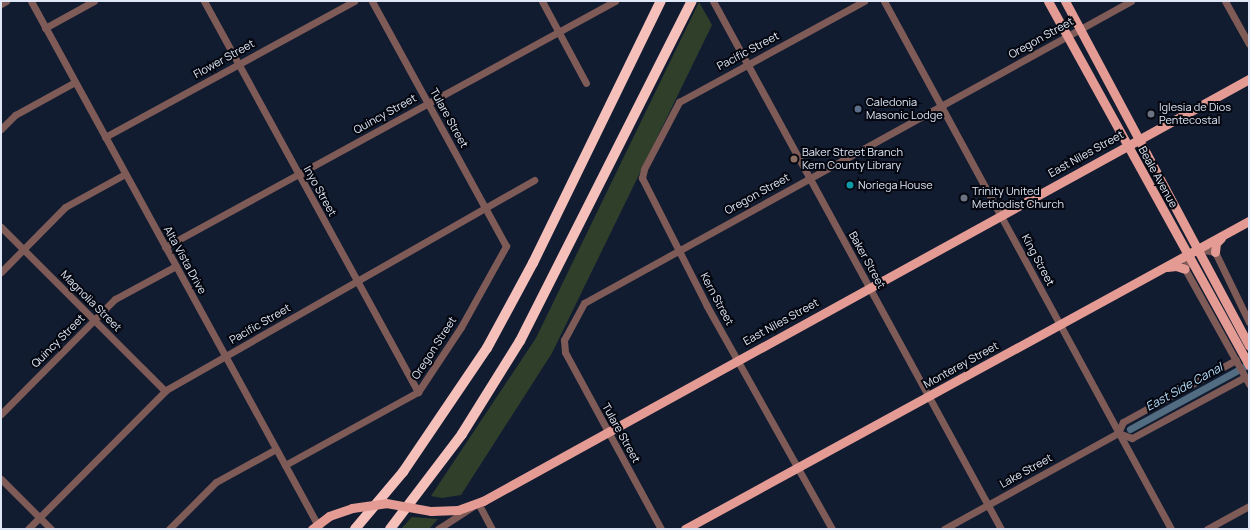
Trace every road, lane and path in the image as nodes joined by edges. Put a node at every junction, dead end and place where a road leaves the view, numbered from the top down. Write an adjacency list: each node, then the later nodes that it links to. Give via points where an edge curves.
1 (6, 1): 18 (street)
2 (31, 1): 19 (street, Alta Vista Drive)
3 (94, 1): 19 (street)
4 (204, 1): 24 (street, Inyo Street)
5 (354, 1): 24 (street, Flower Street)
6 (372, 1): 29 (street, Tulare Street)
7 (542, 1): 21 (street)
8 (615, 1): 21 (street, Quincy Street)
9 (661, 1): 87 (highway, via 533,263 487,348 403,472)
10 (692, 1): 88 (highway, via 520,341 462,434)
11 (864, 1): 25 (street, Pacific Street)
12 (884, 1): 30 (street, King Street)
13 (1048, 1): 22 (main road, Beale Avenue)
14 (1066, 1): 20 (main road, Beale Avenue)
15 (1131, 1): 20 (street, Oregon Street)
16 (1225, 1): 23 (street)
17 (714, 2): 25 (street, Baker Street)
18 (1, 4)
19 (45, 28): 27 (street, Alta Vista Drive)
20 (1080, 28): 22 (street, Oregon Street); 33 (main road, Beale Avenue)
21 (559, 32): 28 (street); 29 (street, Quincy Street)
22 (1067, 36): 30 (street, Oregon Street); 35 (main road, Beale Avenue)
23 (1249, 44)
24 (238, 64): 32 (street, Flower Street); 37 (street, Inyo Street)
25 (748, 64): 34 (street, Pacific Street, via 679,102); 38 (street, Baker Street)
26 (1249, 79): 33 (main road, East Niles Street)
27 (75, 82): 31 (street, via 15,115); 32 (street, Alta Vista Drive)
28 (586, 83)
29 (428, 103): 37 (street, Quincy Street); 40 (street, Tulare Street)
30 (941, 106): 38 (street, Oregon Street); 41 (street, King Street)
31 (1, 129)
32 (105, 137): 36 (street, Alta Vista Drive)
33 (1140, 138): 35 (main road, East Niles Street); 48 (main road, Beale Avenue)
34 (659, 139): 49 (street, Kern Street, via 642,178)
35 (1126, 145): 41 (main road, East Niles Street); 51 (main road, Beale Avenue)
36 (125, 174): 46 (street, Alta Vista Drive); 47 (street, via 65,207)
37 (298, 174): 46 (street, Quincy Street); 56 (street, Inyo Street)
38 (810, 178): 49 (street, Oregon Street); 57 (street, Baker Street)
39 (534, 180): 40 (street, Pacific Street)
40 (485, 208): 45 (street, Tulare Street); 56 (street, Pacific Street)
41 (1001, 215): 57 (main road, East Niles Street); 60 (street, King Street)
42 (1249, 221): 44 (main road, Monterey Street)
43 (1, 227): 47 (street, Magnolia Street)
44 (1226, 234): 48 (main road, Monterey Street); 50 (main road, via 1216,243)
45 (506, 246): 70 (street, Oregon Street, via 461,327)
46 (165, 247): 52 (street, Alta Vista Drive)
47 (23, 249): 55 (street); 58 (street, Magnolia Street)
48 (1199, 249): 50 (street); 51 (main road, Monterey Street); 62 (main road, Beale Avenue)
49 (679, 250): 61 (street, Oregon Street, via 584,302); 64 (street, Kern Street)
50 (1214, 252): 59 (street)
51 (1188, 255): 53 (main road, Monterey Street); 54 (street); 66 (main road, Beale Avenue)
52 (176, 266): 58 (street, Quincy Street, via 115,299); 63 (street, Alta Vista Drive)
53 (1162, 269): 54 (main road, via 1176,266); 60 (main road, Monterey Street)
54 (1184, 269): 65 (street)
55 (1, 272)
56 (357, 281): 63 (street, Pacific Street); 70 (street, Inyo Street)
57 (870, 287): 64 (main road, East Niles Street); 71 (street, Baker Street)
58 (94, 320): 69 (street, Magnolia Street); 72 (street, Quincy Street)
59 (1249, 322)
60 (1059, 325): 71 (main road, Monterey Street); 74 (street, King Street)
61 (564, 346): 73 (street, Tulare Street)
62 (1249, 346)
63 (225, 356): 69 (street, Pacific Street); 75 (street, Alta Vista Drive)
64 (737, 359): 73 (main road, East Niles Street); 77 (street, Kern Street)
65 (1236, 360): 67 (street); 74 (street, Lake Street, via 1123,422)
66 (1249, 364)
67 (1245, 377): 68 (street); 74 (street, via 1132,438)
68 (1249, 384)
69 (165, 391): 82 (street, Pacific Street)
70 (418, 392): 76 (street, Oregon Street)
71 (928, 397): 77 (main road, Monterey Street); 80 (street, Baker Street)
72 (1, 414)
73 (607, 431): 79 (main road, East Niles Street); 91 (street, Tulare Street)
74 (1118, 433): 80 (street, Lake Street); 96 (street, King Street)
75 (276, 449): 76 (street, Alta Vista Drive); 86 (street, via 216,482)
76 (285, 465): 83 (street, Alta Vista Drive)
77 (798, 467): 92 (main road, Monterey Street); 93 (street, Kern Street)
78 (1, 479): 82 (street)
79 (478, 503): 83 (main road, East Niles Street, bridge, via 458,510 432,511 386,503 352,508 329,516); 89 (street); 90 (street)
80 (987, 505): 94 (street, Lake Street); 95 (street, Baker Street)
81 (1249, 506): 97 (street)
82 (40, 517): 84 (street, Pacific Street); 85 (street)
83 (316, 527)
84 (28, 529)
85 (51, 529)
86 (169, 529)
87 (355, 529)
88 (390, 529)
89 (438, 529)
90 (492, 529)
91 (661, 529)
92 (685, 529)
93 (832, 529)
94 (944, 529)
95 (1001, 529)
96 (1171, 529)
97 (1207, 529)

